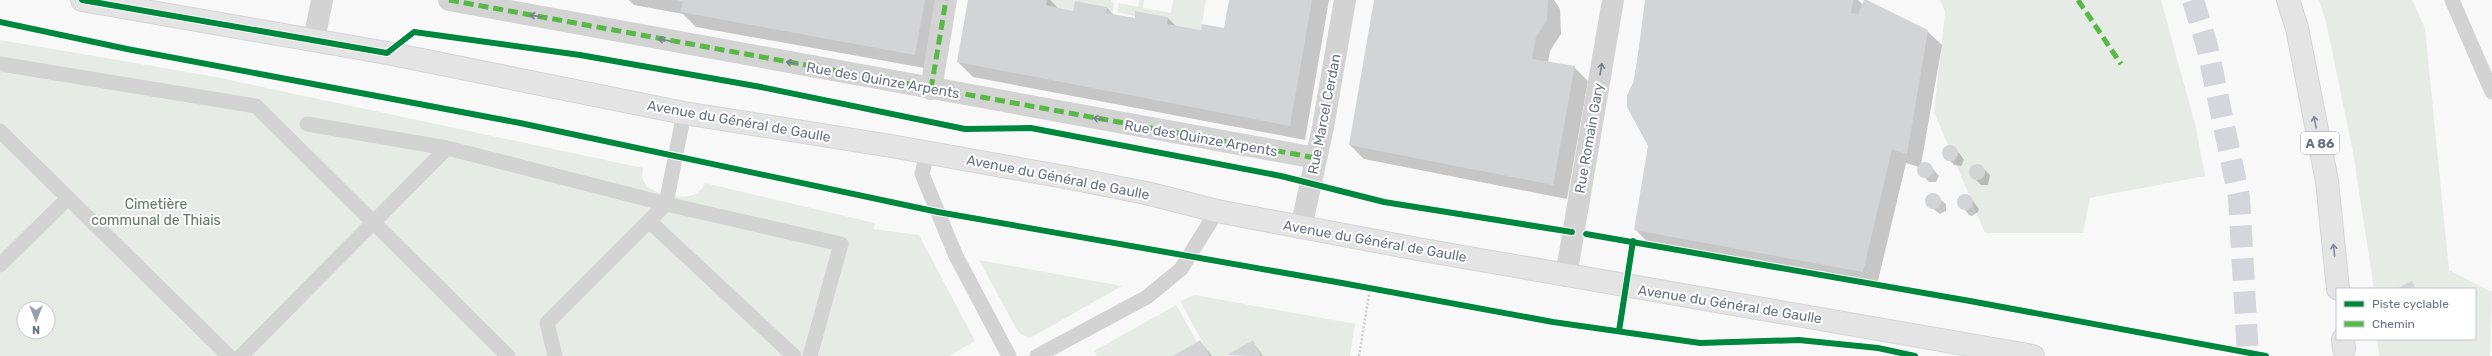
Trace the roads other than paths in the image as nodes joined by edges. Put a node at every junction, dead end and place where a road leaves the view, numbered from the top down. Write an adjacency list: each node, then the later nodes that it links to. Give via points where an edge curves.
1 (82, 0): 9 (main road, Avenue du Général de Gaulle)
2 (322, 0): 9 (street)
3 (449, 0): 11 (street, Rue des Quinze Arpents, one-way to 3)
4 (946, 0): 11 (street)
5 (1345, 0): 18 (street, Rue Marcel Cerdan)
6 (1613, 0): 26 (street, Rue Romain Gary, one-way to 6)
7 (2288, 0): 27 (main road, A 86, one-way to 7, via 2327,181 2297,28)
8 (2452, 0): 12 (lane)
9 (314, 40): 13 (main road, Avenue du Général de Gaulle)
10 (0, 64): 23 (lane, via 256,106)
11 (931, 89): 18 (street, Rue des Quinze Arpents, one-way to 11)
12 (2492, 92)
13 (684, 114): 17 (main road, Avenue du Général de Gaulle); 20 (lane)
14 (307, 124): 16 (lane)
15 (0, 130): 19 (lane)
16 (447, 148): 20 (lane); 23 (lane)
17 (927, 153): 21 (main road, Avenue du Général de Gaulle, via 1146,193); 34 (lane, via 922,174 956,256)
18 (1316, 158): 24 (street, Rue Marcel Cerdan)
19 (68, 198): 25 (lane); 28 (lane)
20 (666, 204): 22 (lane); 33 (lane, via 841,244)
21 (1217, 211): 24 (main road, Avenue du Général de Gaulle); 35 (lane, via 1182,269 1147,297)
22 (649, 221): 31 (lane, via 547,323); 32 (lane)
23 (372, 223): 29 (lane); 30 (lane)
24 (1301, 228): 26 (main road, Avenue du Général de Gaulle)
25 (0, 265)
26 (1566, 276): 36 (main road, Avenue du Général de Gaulle)
27 (2338, 288)
28 (229, 356)
29 (241, 356)
30 (508, 356)
31 (555, 356)
32 (794, 356)
33 (810, 356)
34 (1009, 356)
35 (1036, 356)
36 (2034, 356)

